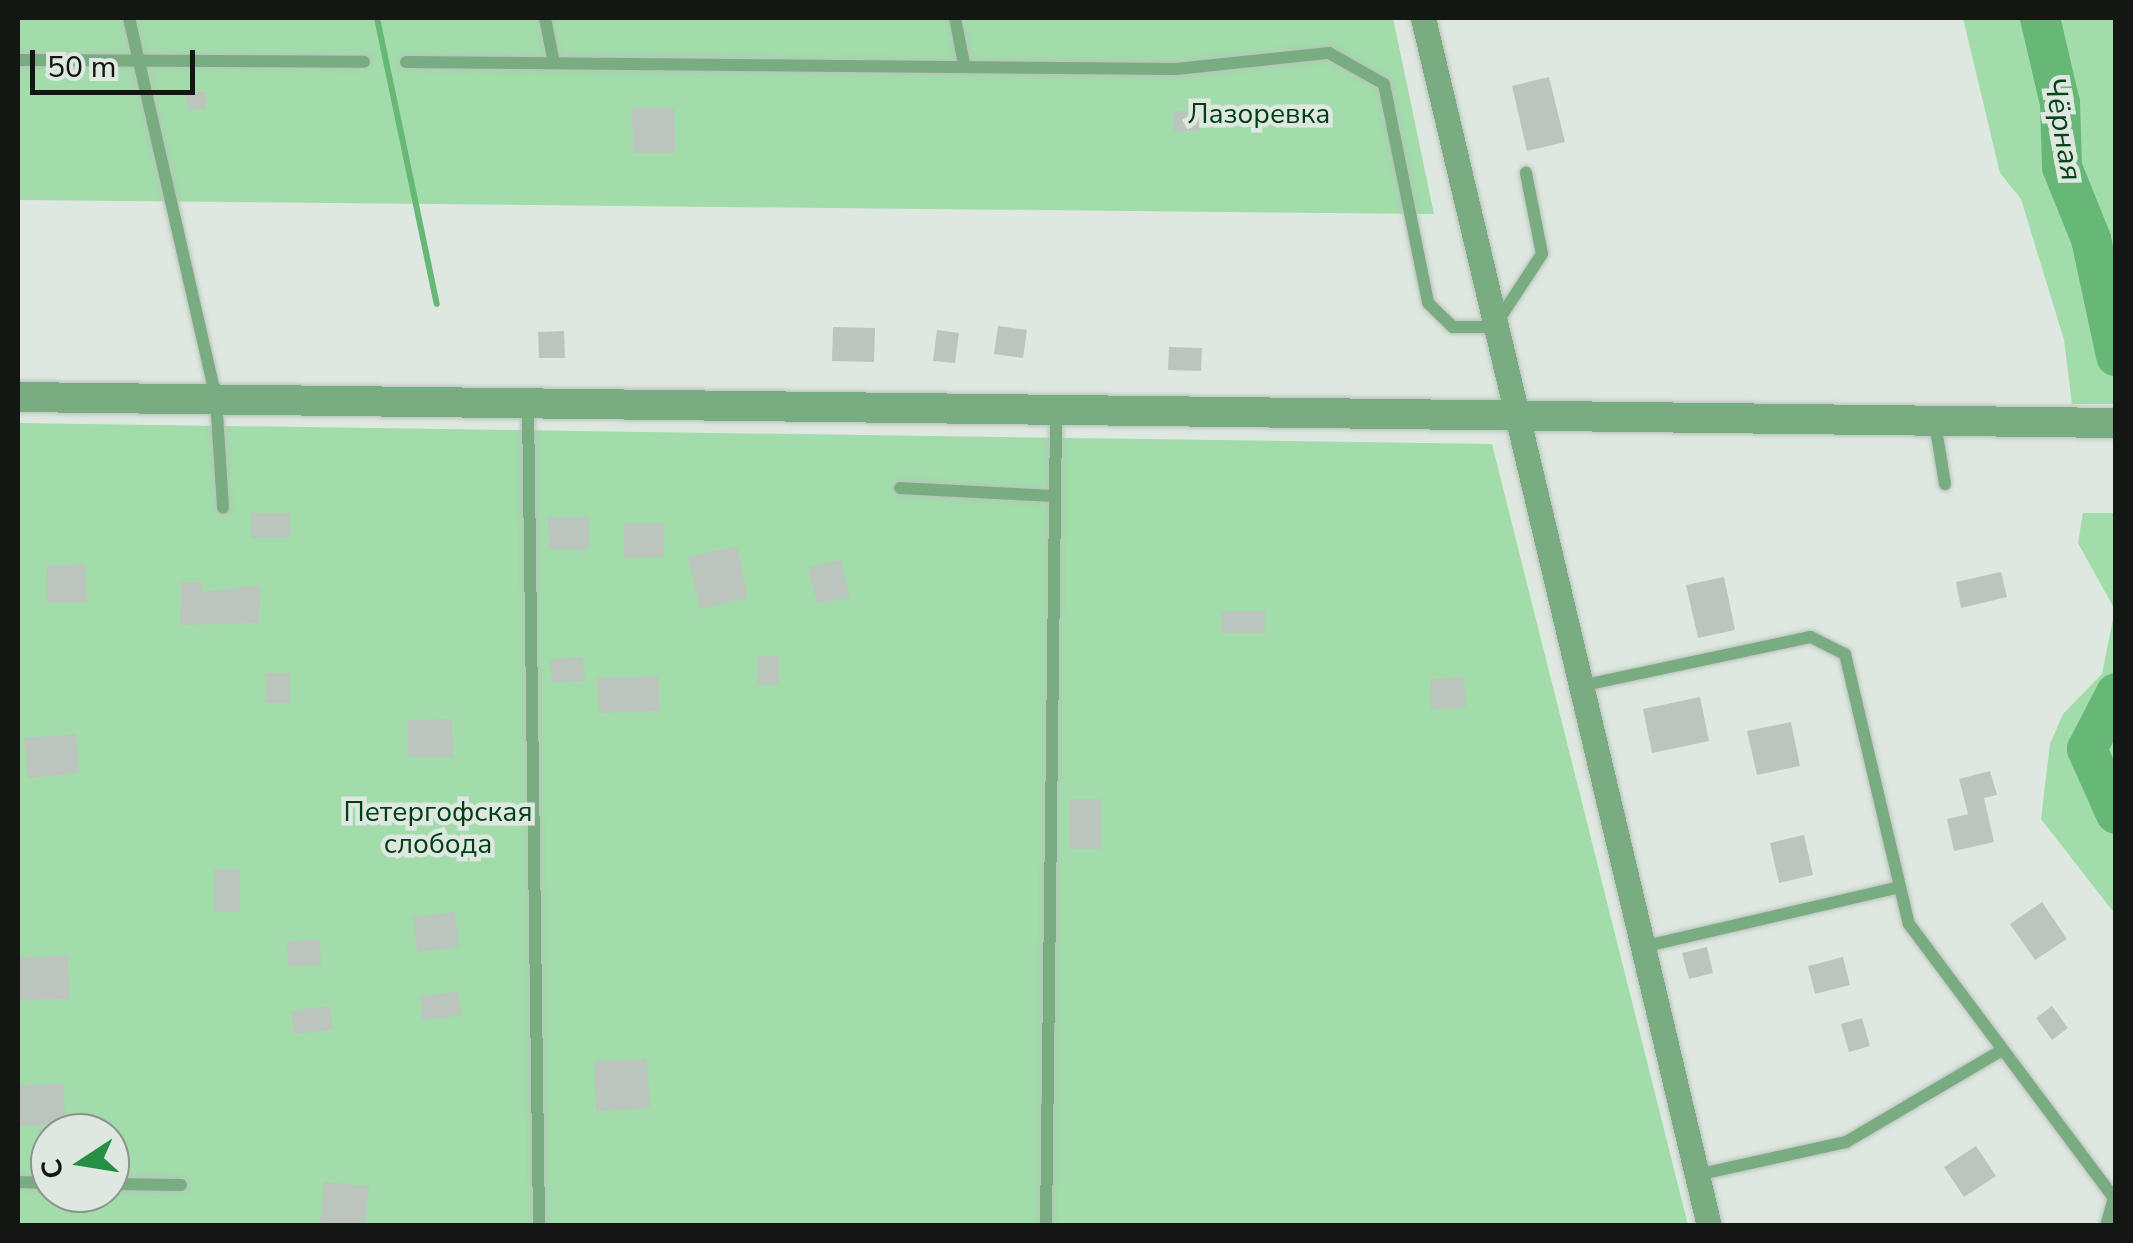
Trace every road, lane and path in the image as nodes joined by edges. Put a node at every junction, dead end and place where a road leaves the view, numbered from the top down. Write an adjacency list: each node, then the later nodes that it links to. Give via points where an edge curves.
1 (130, 18): 7 (lane)
2 (545, 18): 5 (lane)
3 (955, 18): 10 (lane)
4 (1422, 18): 12 (street)
5 (553, 58): 9 (lane); 10 (lane)
6 (18, 60): 7 (lane)
7 (137, 60): 8 (lane); 14 (lane)
8 (364, 62)
9 (406, 62)
10 (964, 64): 12 (lane, via 1176,69 1329,53 1359,64 1384,84 1428,303 1454,327)
11 (1526, 173): 12 (lane, via 1542,254)
12 (1494, 328): 17 (street)
13 (18, 396): 14 (street)
14 (216, 399): 15 (street); 23 (lane)
15 (528, 405): 16 (street); 31 (lane)
16 (1056, 414): 17 (street); 22 (lane)
17 (1514, 419): 18 (street); 24 (street)
18 (1935, 420): 19 (street); 20 (lane)
19 (2103, 422)
20 (1945, 484)
21 (900, 488): 22 (lane)
22 (1053, 496): 32 (lane)
23 (223, 508)
24 (1580, 686): 25 (lane, via 1811,637 1845,654); 26 (street)
25 (1896, 888): 26 (lane); 27 (lane, via 1908,924)
26 (1642, 948): 28 (street)
27 (2002, 1050): 28 (lane, via 1846,1142); 34 (lane, via 2114,1198)
28 (1696, 1175): 33 (street)
29 (130, 1184): 30 (lane)
30 (181, 1185)
31 (539, 1226)
32 (1046, 1226)
33 (1709, 1226)
34 (2106, 1226)

